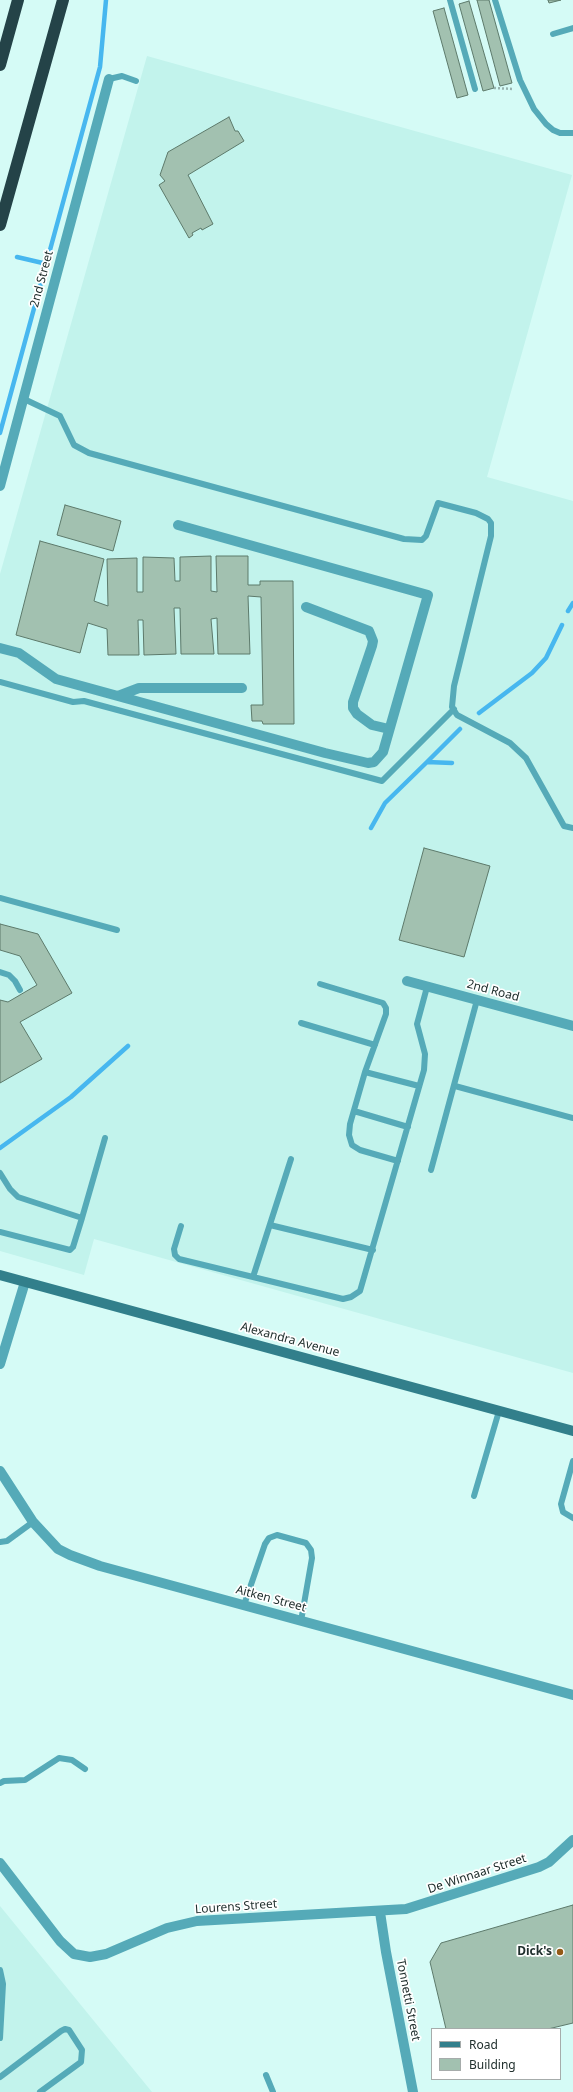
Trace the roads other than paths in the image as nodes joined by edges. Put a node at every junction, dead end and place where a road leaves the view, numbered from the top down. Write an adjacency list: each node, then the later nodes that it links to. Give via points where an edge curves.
1 (18, 0): 7 (highway)
2 (63, 0): 12 (highway)
3 (450, 0): 10 (lane)
4 (495, 0): 11 (lane, via 520,80 534,109 546,124 560,133)
5 (573, 28): 6 (lane)
6 (553, 34)
7 (0, 65)
8 (109, 79): 9 (lane, via 122,76); 13 (street, 2nd Street)
9 (136, 81)
10 (475, 89)
11 (573, 133)
12 (0, 225)
13 (24, 399): 14 (street, 2nd Street); 21 (lane, via 60,416 74,445 89,453 404,539 422,540 426,536 438,503 476,513 488,519 491,523 491,536 452,692)
14 (0, 486)
15 (178, 525): 22 (street, via 428,595)
16 (306, 607): 22 (street, via 369,631 372,646 353,708 372,725)
17 (0, 648): 20 (street, via 19,653 56,679)
18 (0, 682): 21 (lane, via 73,702 84,700 382,781)
19 (242, 688): 20 (street, via 139,688)
20 (118, 696): 22 (street, via 368,763 374,762 383,752)
21 (454, 709): 23 (lane, via 457,715 510,743 526,758 564,826)
22 (389, 729)
23 (573, 828)
24 (0, 898): 25 (lane)
25 (117, 930)
26 (0, 972): 30 (lane, via 12,978)
27 (406, 981): 29 (street, 2nd Road)
28 (320, 984): 34 (lane, via 383,1003 386,1014)
29 (427, 987): 31 (street, 2nd Road); 36 (lane, via 416,1024 425,1054)
30 (20, 990)
31 (476, 1000): 33 (street, 2nd Road); 37 (lane)
32 (301, 1023): 34 (lane)
33 (573, 1026)
34 (375, 1045): 35 (lane)
35 (365, 1072): 36 (lane); 38 (lane)
36 (419, 1086): 40 (lane)
37 (455, 1086): 39 (lane); 44 (lane)
38 (354, 1111): 40 (lane); 43 (lane, via 349,1130 352,1145 360,1150)
39 (573, 1118)
40 (408, 1127): 43 (lane)
41 (105, 1138): 46 (lane)
42 (291, 1159): 47 (lane)
43 (398, 1161): 50 (lane)
44 (431, 1170)
45 (0, 1176): 46 (lane, via 18,1197)
46 (82, 1218): 49 (lane, via 74,1247 70,1250)
47 (270, 1225): 50 (lane); 52 (lane)
48 (181, 1226): 52 (lane, via 174,1249 175,1256 179,1259)
49 (0, 1232)
50 (373, 1250): 52 (lane, via 360,1291 351,1297 342,1299)
51 (0, 1275): 53 (main road, Alexandra Avenue)
52 (253, 1277)
53 (25, 1282): 54 (street); 55 (main road, Alexandra Avenue)
54 (0, 1364)
55 (500, 1411): 56 (main road, Alexandra Avenue); 59 (lane)
56 (573, 1431)
57 (573, 1461): 60 (lane, via 560,1504 563,1512)
58 (0, 1471): 61 (street, Aitken Street)
59 (474, 1496)
60 (573, 1518)
61 (33, 1522): 62 (lane, via 7,1541); 63 (street, Aitken Street, via 58,1549 70,1555 100,1566)
62 (0, 1542)
63 (244, 1605): 64 (street, Aitken Street); 64 (lane, via 264,1544 269,1538 277,1535 306,1543 311,1550 312,1558)
64 (301, 1621): 65 (street, Aitken Street)
65 (573, 1695)
66 (85, 1769): 67 (lane, via 72,1760 59,1758 25,1780)
67 (0, 1783)
68 (573, 1840): 70 (street, De Winnaar Street, via 549,1862 539,1867 427,1904)
69 (0, 1863): 70 (street, Lourens Street, via 60,1941 74,1954 82,1956 106,1954 167,1928 197,1921)
70 (380, 1912): 77 (street, Tonnetti Street)
71 (0, 1970): 72 (lane, via 3,1984)
72 (0, 2038)
73 (266, 2075): 76 (lane)
74 (0, 2077): 75 (lane, via 61,2032 69,2030 82,2050 81,2062)
75 (40, 2092)
76 (274, 2092)
77 (413, 2092)

